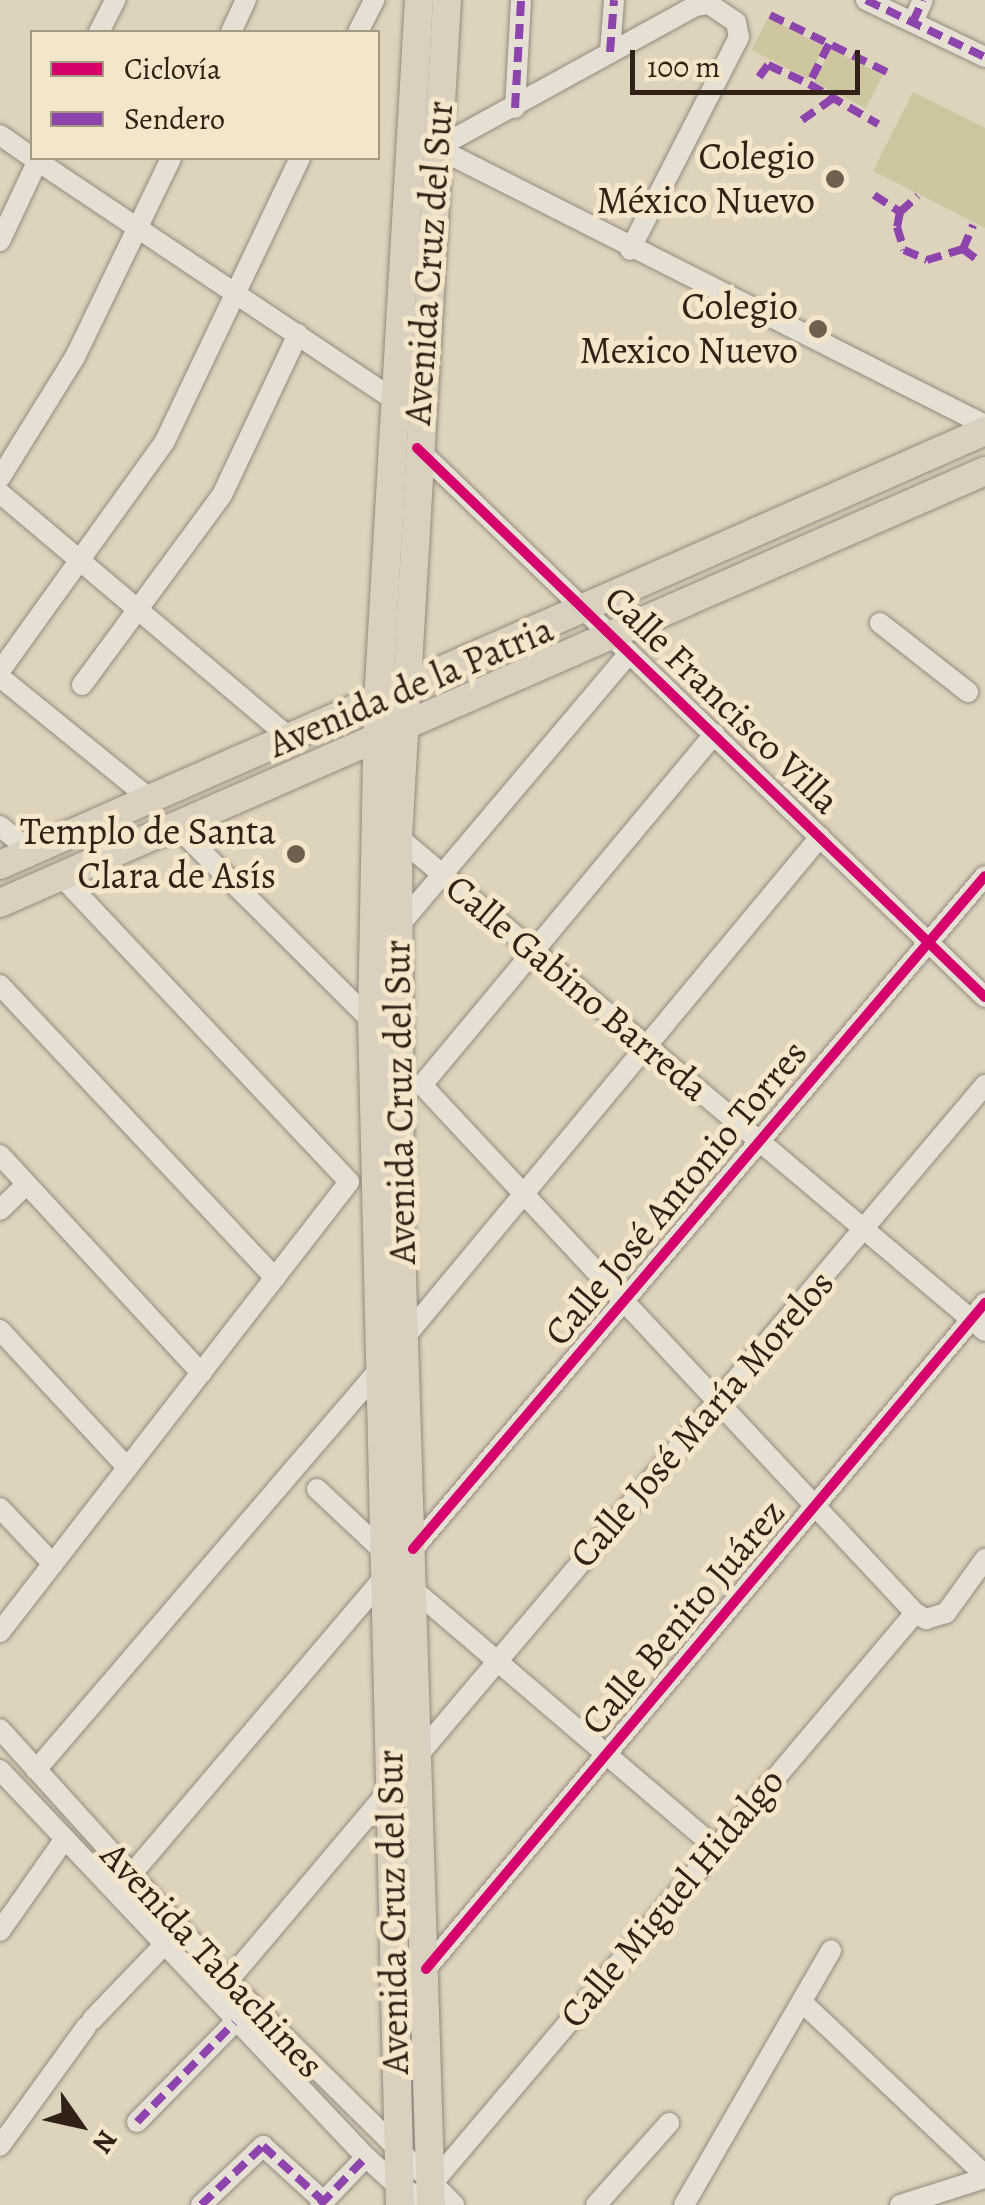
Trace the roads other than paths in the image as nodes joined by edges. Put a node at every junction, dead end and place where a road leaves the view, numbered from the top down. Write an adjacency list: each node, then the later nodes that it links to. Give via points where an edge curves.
1 (115, 0): 11 (street)
2 (246, 0): 12 (street)
3 (374, 0): 13 (street)
4 (418, 0): 18 (main road, Avenida Cruz del Sur)
5 (447, 0): 18 (main road, Avenida Cruz del Sur)
6 (521, 0): 16 (street)
7 (614, 0): 14 (street)
8 (866, 0): 10 (street)
9 (924, 0): 10 (street)
10 (913, 22): 15 (street)
11 (100, 30)
12 (232, 30)
13 (359, 30)
14 (610, 52): 16 (street); 26 (street, via 704,3 739,28)
15 (985, 57)
16 (515, 108): 18 (street)
17 (0, 135): 19 (street)
18 (424, 149): 26 (street); 29 (main road, Avenida Cruz del Sur); 31 (main road, Avenida Cruz del Sur)
19 (30, 154)
20 (35, 160): 25 (street)
21 (39, 160): 24 (street)
22 (170, 160): 24 (street)
23 (299, 160): 27 (street)
24 (137, 228): 27 (street); 33 (street, via 74,357)
25 (0, 241)
26 (630, 250): 30 (street)
27 (237, 292): 28 (street); 35 (street, via 165,440)
28 (298, 334): 29 (street); 36 (street, via 222,495)
29 (392, 398): 44 (main road, Avenida Cruz del Sur)
30 (985, 428): 37 (main road, Avenida de la Patria)
31 (417, 448): 37 (street, Calle Francisco Villa); 42 (main road, Avenida Cruz del Sur)
32 (985, 471): 39 (main road, Avenida de la Patria)
33 (0, 478)
34 (0, 493): 35 (street)
35 (77, 560): 36 (street); 40 (street)
36 (137, 610): 41 (street); 48 (street)
37 (587, 610): 39 (street, Calle Francisco Villa); 42 (main road, Avenida de la Patria)
38 (880, 623): 43 (street)
39 (620, 645): 45 (main road, Avenida de la Patria); 46 (street, Calle Francisco Villa); 56 (street)
40 (0, 674): 49 (street)
41 (82, 685)
42 (405, 690): 44 (main road, Avenida de la Patria); 45 (main road, Avenida Cruz del Sur)
43 (968, 692)
44 (378, 702): 47 (main road, Avenida Cruz del Sur); 48 (main road, Avenida de la Patria)
45 (403, 724): 47 (main road, Avenida de la Patria); 52 (main road, Avenida Cruz del Sur)
46 (714, 734): 53 (street, Calle Francisco Villa); 62 (street)
47 (376, 736): 51 (main road, Avenida de la Patria); 65 (main road, Avenida Cruz del Sur)
48 (290, 739): 49 (main road, Avenida de la Patria)
49 (150, 799): 54 (main road, Avenida de la Patria)
50 (0, 826): 54 (street)
51 (175, 826): 57 (main road, Avenida de la Patria); 65 (street)
52 (398, 837): 56 (street, Calle Gabino Barreda); 60 (main road, Avenida Cruz del Sur)
53 (820, 837): 61 (street, Calle Francisco Villa); 66 (street)
54 (30, 851): 55 (main road, Avenida de la Patria)
55 (0, 865)
56 (442, 874): 60 (street); 62 (street, Calle Gabino Barreda)
57 (61, 876): 59 (main road, Avenida de la Patria); 71 (street)
58 (985, 876): 61 (street, Calle José Antonio Torres)
59 (0, 903)
60 (397, 928): 68 (main road, Avenida Cruz del Sur)
61 (929, 943): 64 (street, Calle Francisco Villa); 69 (street, Calle José Antonio Torres)
62 (533, 951): 66 (street, Calle Gabino Barreda); 68 (street)
63 (0, 985): 76 (street)
64 (985, 997)
65 (372, 1021): 71 (main road, Avenida Cruz del Sur)
66 (646, 1046): 69 (street, Calle Gabino Barreda); 73 (street)
67 (985, 1084): 75 (street, Calle José María Morelos)
68 (411, 1085): 73 (street); 81 (main road, Avenida Cruz del Sur)
69 (760, 1142): 75 (street, Calle Gabino Barreda); 77 (street, Calle José Antonio Torres)
70 (0, 1155): 72 (street)
71 (361, 1178): 76 (street); 82 (main road, Avenida Cruz del Sur)
72 (27, 1184): 74 (street); 83 (street)
73 (524, 1193): 77 (street); 81 (street)
74 (0, 1210)
75 (864, 1230): 79 (street, Calle Gabino Barreda); 84 (street, Calle José María Morelos)
76 (275, 1278): 83 (street)
77 (624, 1301): 84 (street); 89 (street, Calle José Antonio Torres)
78 (985, 1303): 79 (street, Calle Benito Juárez)
79 (978, 1326): 87 (street, Calle Benito Juárez)
80 (0, 1330): 85 (street)
81 (404, 1337): 89 (main road, Avenida Cruz del Sur)
82 (378, 1370): 92 (main road, Avenida Cruz del Sur); 101 (street)
83 (201, 1373): 85 (street)
84 (717, 1400): 87 (street); 96 (street, Calle José María Morelos)
85 (128, 1468): 91 (street)
86 (317, 1489): 92 (street)
87 (816, 1507): 94 (street); 99 (street, Calle Benito Juárez)
88 (0, 1508): 91 (street)
89 (413, 1549): 93 (main road, Avenida Cruz del Sur)
90 (985, 1559): 94 (street, via 940,1616)
91 (52, 1564): 95 (street)
92 (384, 1564): 102 (main road, Avenida Cruz del Sur); 105 (street)
93 (414, 1590): 96 (street); 98 (main road, Avenida Cruz del Sur)
94 (915, 1613): 104 (street, Calle Miguel Hidalgo)
95 (0, 1632)
96 (496, 1660): 98 (street, Calle José María Morelos); 99 (street)
97 (0, 1729): 101 (street, Avenida Tabachines)
98 (420, 1753): 110 (main road, Avenida Cruz del Sur)
99 (606, 1754): 104 (street); 110 (street, Calle Benito Juárez)
100 (0, 1770): 103 (street, Avenida Tabachines)
101 (36, 1770): 105 (street, Avenida Tabachines)
102 (391, 1788): 111 (street); 117 (main road, Avenida Cruz del Sur)
103 (64, 1840): 106 (street, Avenida Tabachines); 107 (street)
104 (714, 1846): 121 (street, Calle Miguel Hidalgo)
105 (131, 1874): 106 (street); 111 (street, Avenida Tabachines)
106 (114, 1894): 108 (street, Avenida Tabachines)
107 (0, 1931)
108 (163, 1946): 113 (street, Avenida Tabachines); 116 (street, via 89,2023)
109 (832, 1950): 112 (street)
110 (426, 1969): 121 (main road, Avenida Cruz del Sur)
111 (228, 1981): 117 (street, Avenida Tabachines)
112 (804, 2004): 119 (street); 126 (street)
113 (234, 2022): 114 (street); 118 (street, Avenida Tabachines)
114 (137, 2122)
115 (669, 2124): 125 (street)
116 (0, 2146)
117 (398, 2156): 120 (main road, Avenida Cruz del Sur); 121 (street, Avenida Tabachines)
118 (366, 2157): 120 (street, Avenida Tabachines); 122 (street)
119 (985, 2176): 127 (street)
120 (400, 2197): 121 (street, Avenida Tabachines)
121 (433, 2200): 124 (street)
122 (321, 2203): 123 (street, via 263,2146)
123 (201, 2205)
124 (454, 2205)
125 (596, 2205)
126 (684, 2205)
127 (900, 2205)

